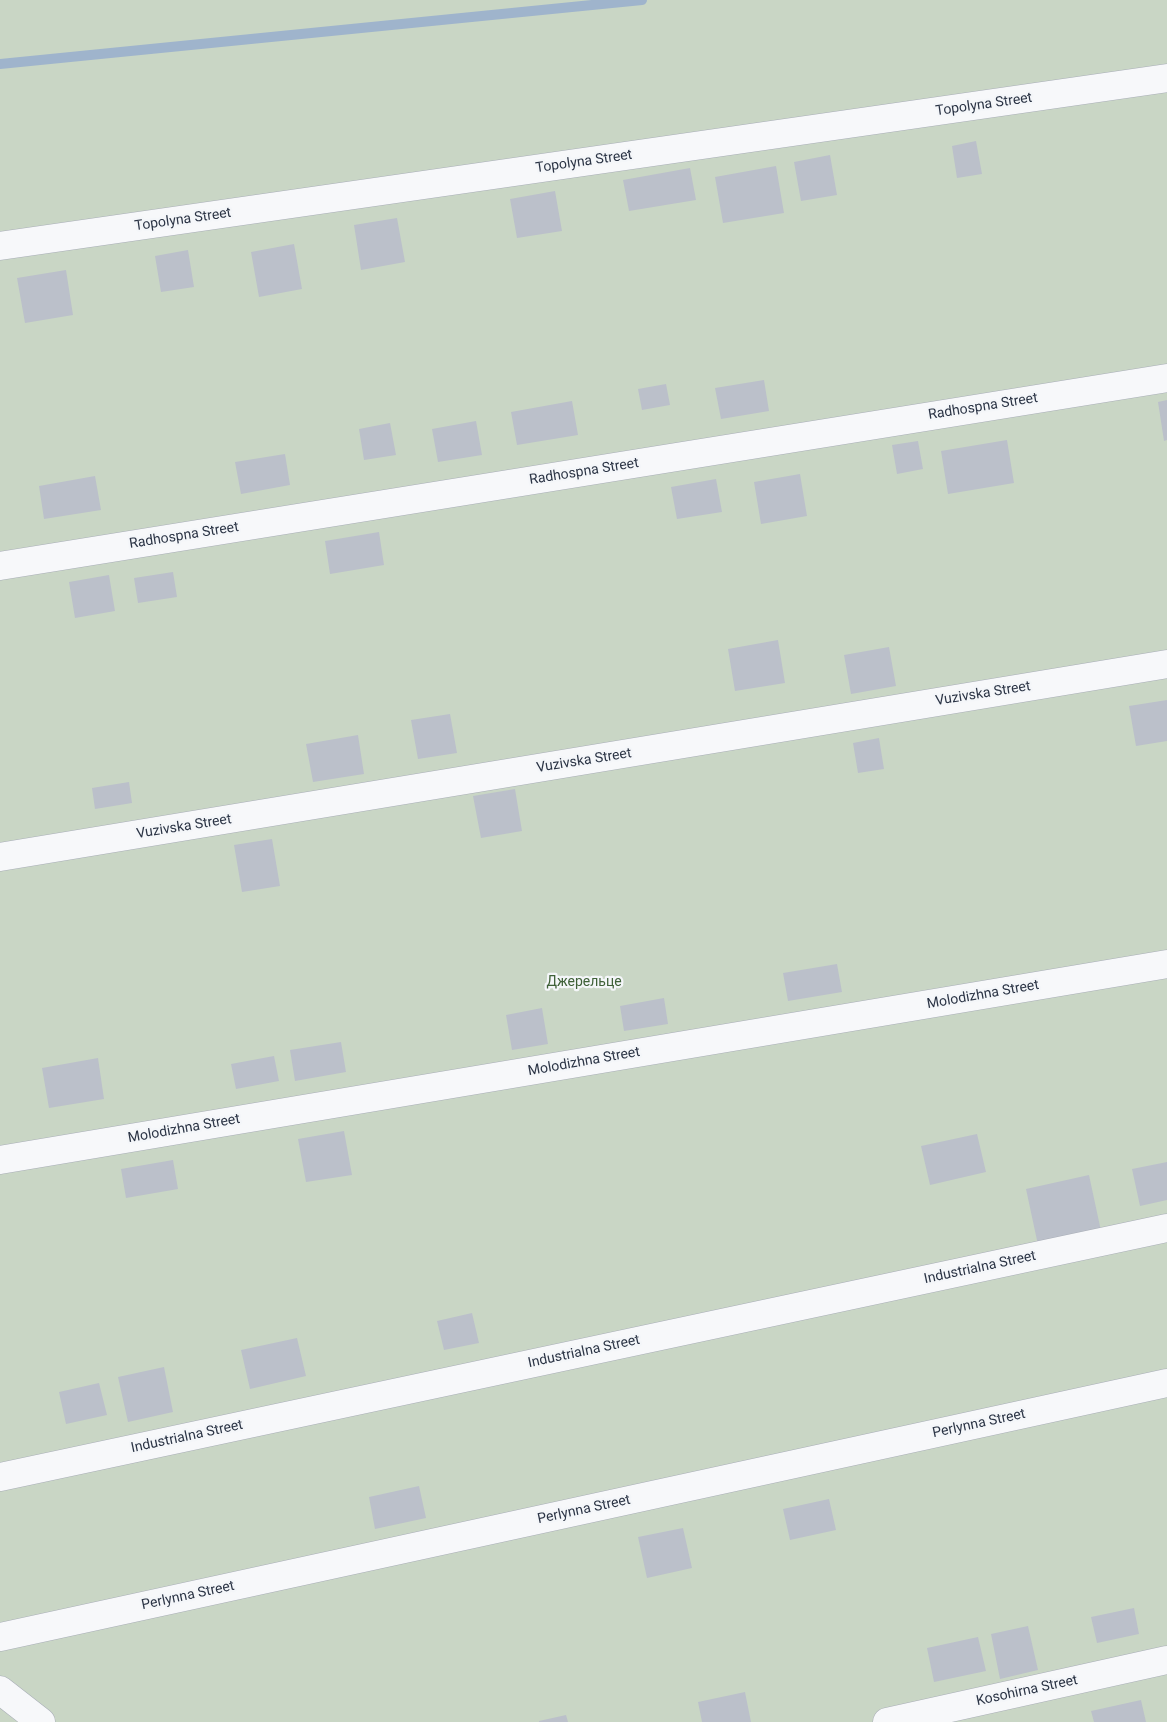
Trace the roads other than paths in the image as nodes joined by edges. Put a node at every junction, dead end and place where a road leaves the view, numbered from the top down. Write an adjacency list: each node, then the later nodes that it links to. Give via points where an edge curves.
1 (1167, 78): 2 (lane, Topolyna Street)
2 (0, 246)
3 (1167, 378): 4 (lane, Radhospna Street)
4 (0, 566)
5 (1167, 664): 6 (lane, Vuzivska Street)
6 (0, 857)
7 (1167, 964): 8 (lane, Molodizhna Street)
8 (0, 1160)
9 (1167, 1228): 11 (lane, Industrialna Street)
10 (1167, 1383): 12 (lane, Perlynna Street)
11 (0, 1477)
12 (0, 1637)
13 (1167, 1660): 16 (lane, Kosohirna Street)
14 (0, 1690): 15 (lane)
15 (41, 1722)
16 (887, 1722)

